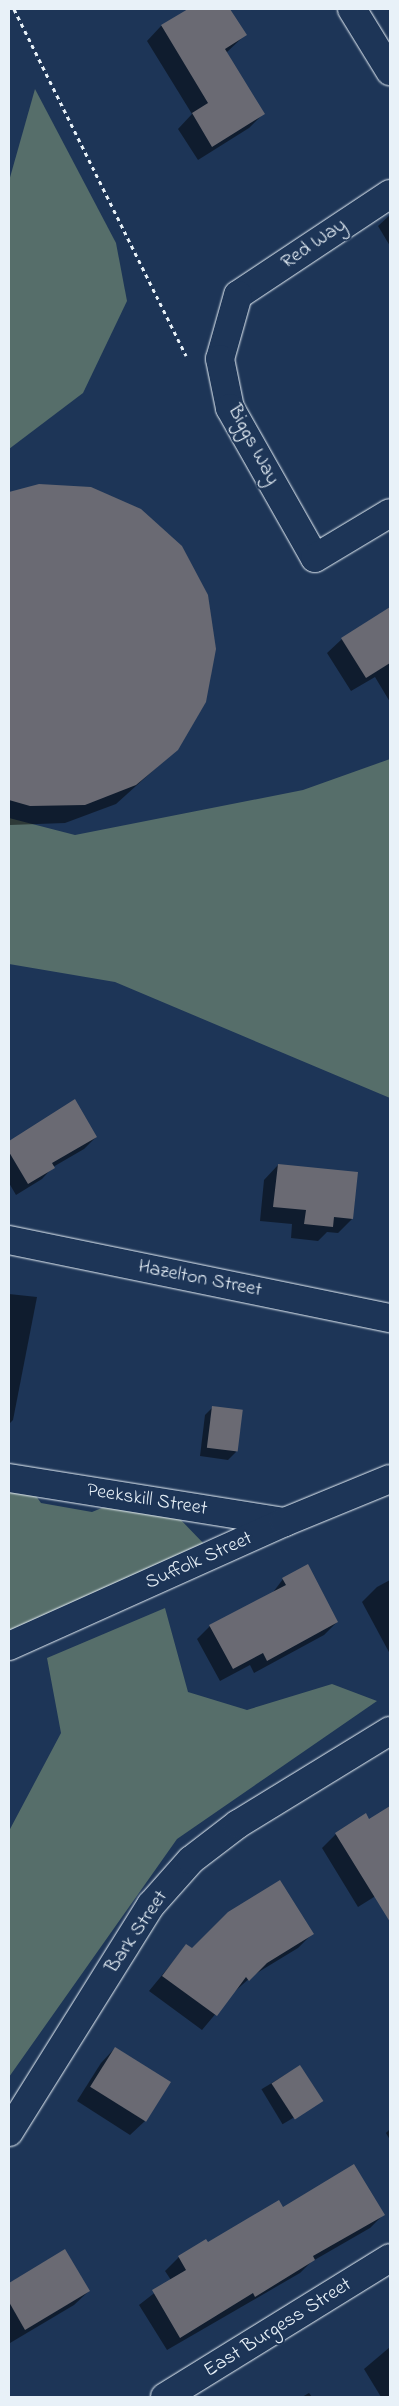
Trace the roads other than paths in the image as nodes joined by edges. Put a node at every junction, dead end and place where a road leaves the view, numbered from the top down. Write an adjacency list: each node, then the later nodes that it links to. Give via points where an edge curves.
1 (352, 9): 2 (street)
2 (390, 71)
3 (390, 194): 4 (street, Red Way)
4 (238, 295): 5 (street, Biggs Way, via 220,360 230,408 316,558)
5 (390, 513)
6 (9, 1240): 7 (street, Hazelton Street)
7 (390, 1318)
8 (9, 1478): 10 (street, Peekskill Street)
9 (390, 1479): 10 (street, Suffolk Street)
10 (285, 1522): 11 (street, Suffolk Street)
11 (9, 1646)
12 (390, 1732): 13 (street, Bark Street, via 238,1824 191,1860 151,1906)
13 (9, 2132)
14 (390, 2258): 15 (street, East Burgess Street)
15 (165, 2397)

